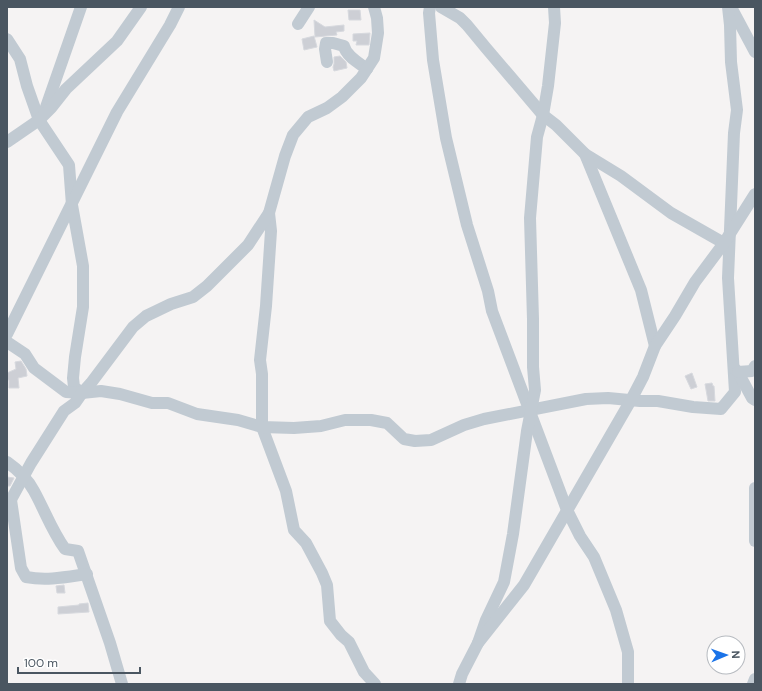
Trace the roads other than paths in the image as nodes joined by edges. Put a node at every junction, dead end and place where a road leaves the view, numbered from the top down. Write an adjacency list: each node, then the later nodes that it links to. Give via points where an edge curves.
1 (81, 7): 18 (street)
2 (141, 7): 18 (street, via 116,42)
3 (179, 7): 22 (street, via 117,112)
4 (309, 7): 10 (street)
5 (430, 7): 34 (street, via 432,60 436,84 467,225 496,324)
6 (441, 7): 17 (street, via 467,25)
7 (554, 7): 17 (street, via 555,23)
8 (729, 7): 14 (street); 24 (street, via 731,62 737,110)
9 (376, 9): 16 (street, via 376,47 374,58)
10 (298, 24)
11 (7, 39): 18 (street, via 20,59 27,86)
12 (320, 40): 13 (street, via 336,39)
13 (345, 45): 15 (street, via 326,43); 16 (street, via 344,48 352,57)
14 (755, 52)
15 (327, 62)
16 (367, 69): 23 (street, via 342,97 308,117 293,135)
17 (544, 115): 20 (street); 34 (street, via 537,137 530,218 535,390)
18 (41, 116): 19 (street); 22 (street, via 68,165)
19 (7, 142)
20 (586, 154): 24 (street, via 671,213); 27 (street, via 642,290)
21 (755, 194): 24 (street)
22 (72, 206): 25 (street); 31 (street, via 83,266 84,307 74,357 73,378 74,387)
23 (269, 212): 31 (street, via 248,245 207,286 192,297 146,316 133,327); 35 (street, via 271,231 260,360)
24 (727, 241): 27 (street, via 695,282); 29 (street, via 729,304)
25 (7, 334)
26 (7, 342): 31 (street, via 24,354 34,368 66,392)
27 (655, 346): 33 (street)
28 (755, 366): 29 (street, via 752,370)
29 (736, 370): 30 (street); 32 (street)
30 (735, 392): 32 (street); 33 (street, via 721,409)
31 (82, 393): 35 (street, via 101,391 152,403 168,403 197,414 238,420); 37 (street, via 75,403 64,411)
32 (754, 398)
33 (632, 400): 34 (street, via 586,399); 40 (street)
34 (530, 410): 35 (street, via 477,421 432,440 404,439 387,423 371,420 345,420 321,426 294,428); 40 (street); 43 (street, via 504,582)
35 (262, 427): 46 (street, via 286,491 294,530 306,543 327,585 330,621 349,642 364,672)
36 (7, 462): 37 (street)
37 (24, 477): 39 (street); 42 (street, via 34,490 57,538 65,549 78,551)
38 (755, 488): 41 (street)
39 (9, 503): 42 (street, via 21,568 26,577 50,580)
40 (567, 510): 43 (street, via 524,585); 48 (street, via 594,558 616,610 628,652)
41 (755, 541)
42 (87, 574): 45 (street)
43 (478, 643): 47 (street)
44 (755, 679): 49 (street)
45 (122, 684)
46 (374, 684)
47 (459, 684)
48 (628, 684)
49 (753, 684)

